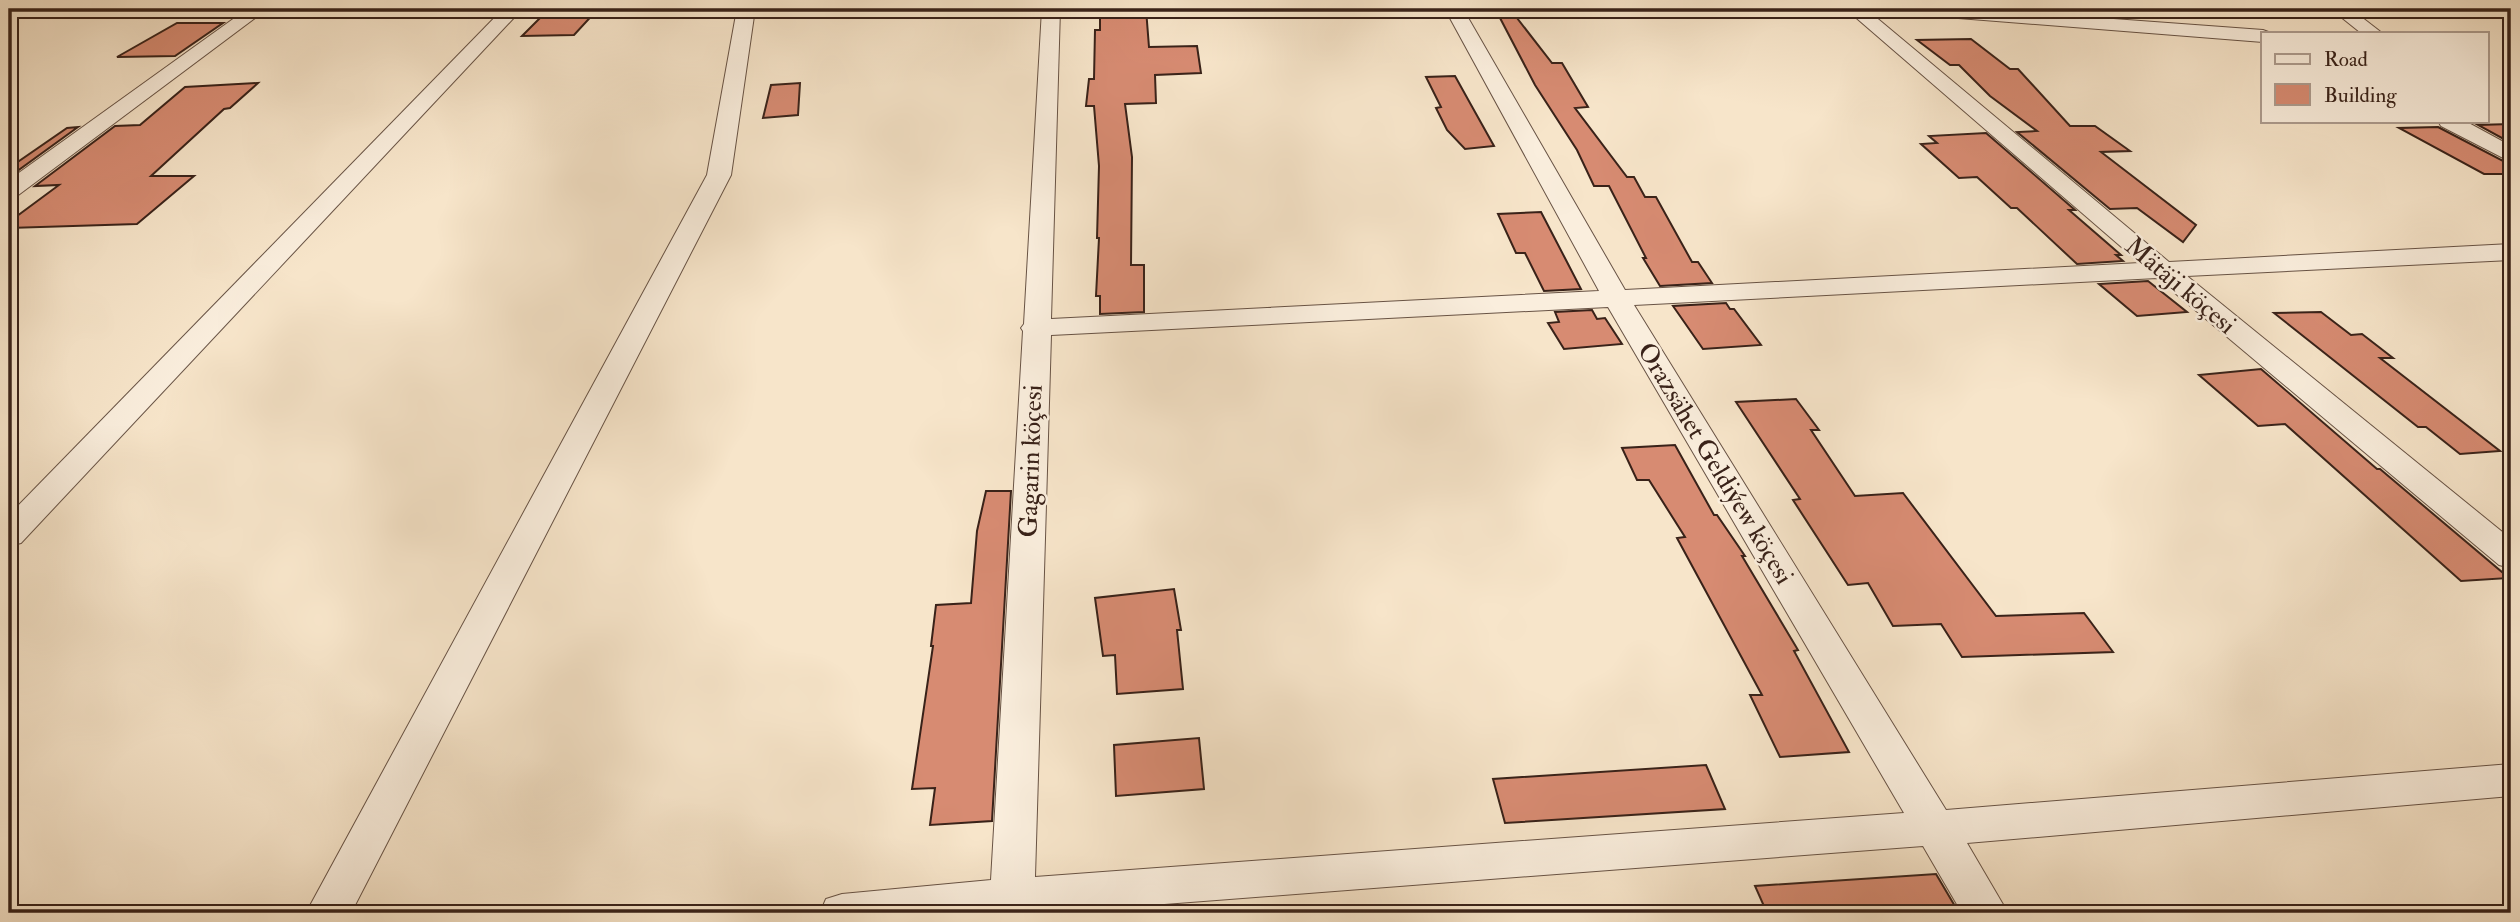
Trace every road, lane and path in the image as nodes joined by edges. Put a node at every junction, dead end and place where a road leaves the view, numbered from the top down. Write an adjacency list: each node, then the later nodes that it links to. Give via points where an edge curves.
1 (258, 9): 13 (street)
2 (513, 9): 18 (street)
3 (747, 9): 23 (street, via 719,175)
4 (1051, 9): 17 (street, Gagarin köçesi)
5 (1454, 9): 16 (street, Orazsähet Geldiýew köçesi)
6 (1855, 9): 15 (street, Mätäji köçesi)
7 (1908, 9): 10 (street)
8 (2340, 9): 9 (street)
9 (2372, 32)
10 (2261, 36)
11 (2451, 122): 12 (street)
12 (2511, 155)
13 (9, 191)
14 (2511, 252): 15 (street)
15 (2161, 268): 16 (street); 19 (street, Mätäji köçesi)
16 (1616, 298): 17 (street); 21 (street, Orazsähet Geldiýew köçesi)
17 (1035, 328): 22 (street, Gagarin köçesi)
18 (9, 534)
19 (2511, 557)
20 (2511, 780): 21 (street)
21 (1936, 828): 22 (street); 25 (street, Orazsähet Geldiýew köçesi)
22 (1012, 905): 24 (street)
23 (328, 913)
24 (842, 913)
25 (1986, 913)

